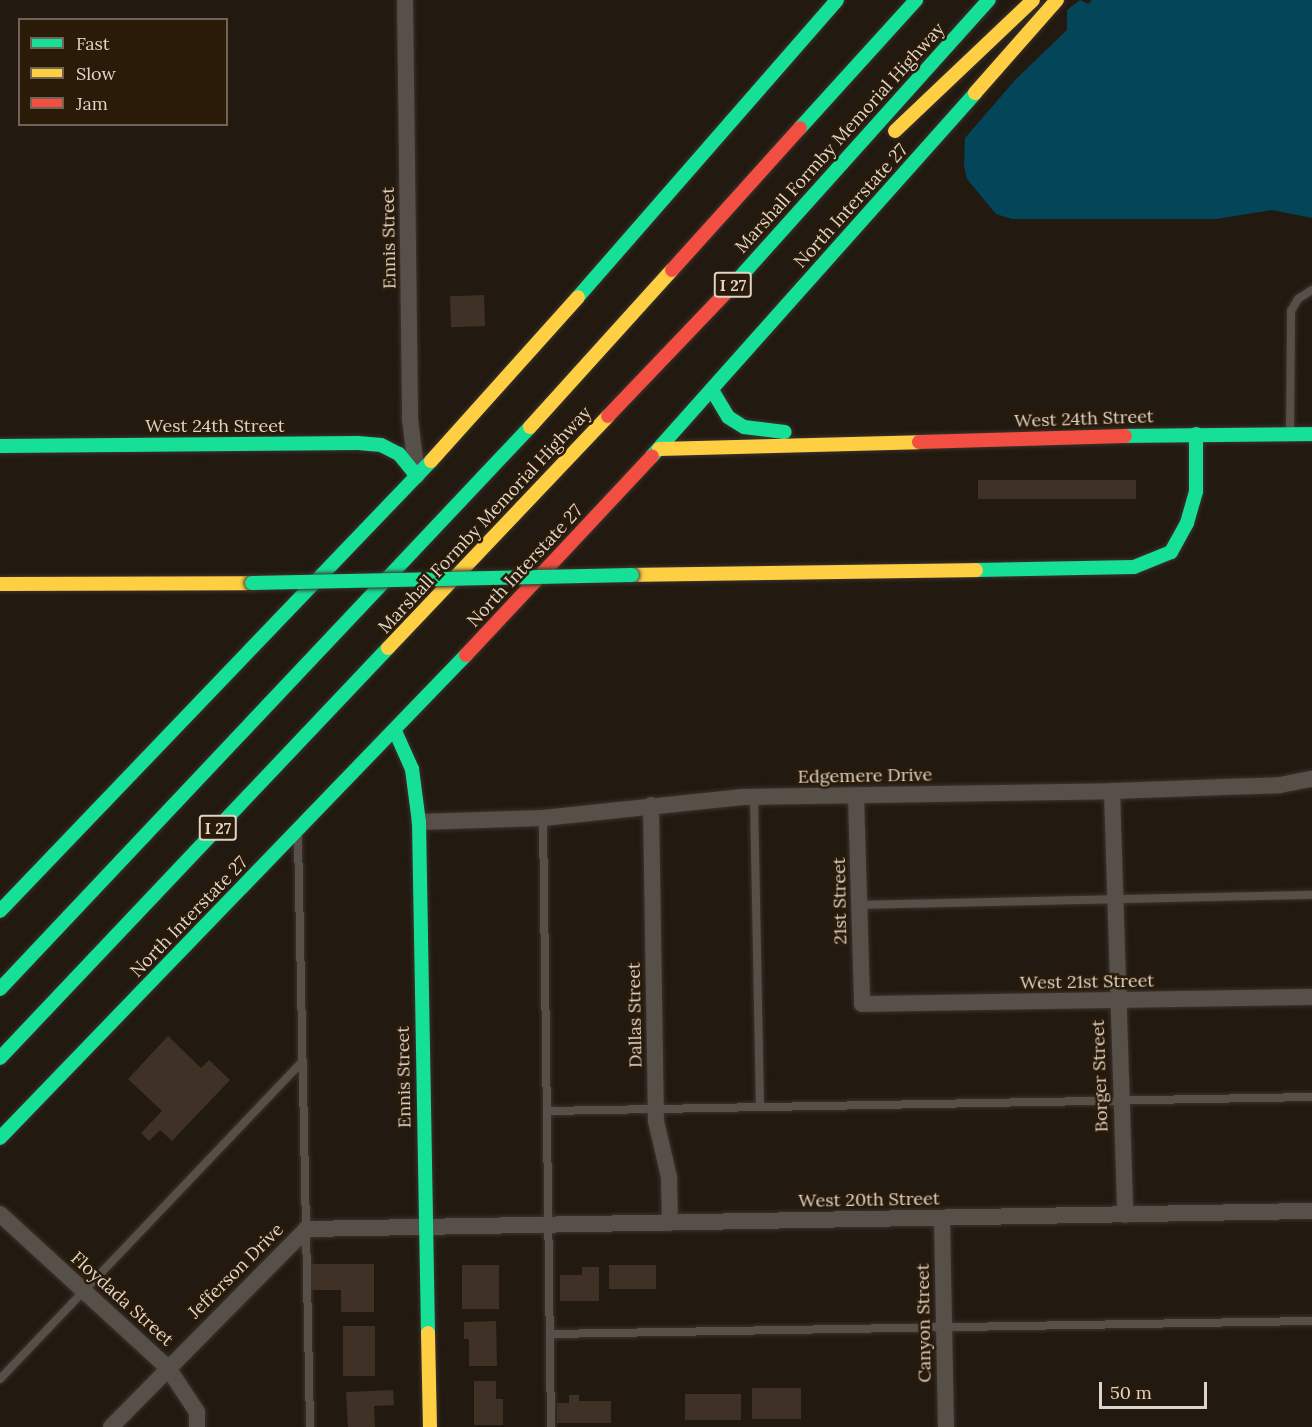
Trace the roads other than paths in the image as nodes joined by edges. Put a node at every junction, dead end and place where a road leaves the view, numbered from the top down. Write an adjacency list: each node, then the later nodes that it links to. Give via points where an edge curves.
1 (405, 0): 20 (street, Ennis Street, via 410,419)
2 (837, 0): 20 (main road)
3 (903, 0): 8 (main road)
4 (916, 0): 8 (main road, Marshall Formby Memorial Highway / I 27)
5 (989, 0): 11 (main road, Marshall Formby Memorial Highway / I 27)
6 (1033, 0): 9 (main road)
7 (1057, 0): 13 (main road, North Interstate 27)
8 (822, 102): 35 (main road, Marshall Formby Memorial Highway / I 27, via 483,479)
9 (886, 140)
10 (868, 156): 11 (main road)
11 (730, 288): 39 (main road, Marshall Formby Memorial Highway / I 27)
12 (1312, 290): 15 (lane, via 1298,299 1291,311)
13 (712, 390): 17 (main road, West 24th Street, via 728,417 744,427 804,432); 19 (main road, North Interstate 27)
14 (1196, 434): 15 (main road, West 24th Street); 17 (main road, West 24th Street); 21 (main road, bridge, via 1197,491 1187,523 1170,552 1134,567)
15 (1290, 434): 16 (main road, West 24th Street)
16 (1312, 434)
17 (857, 444): 19 (main road, West 24th Street)
18 (0, 446): 20 (main road, West 24th Street, via 358,443 381,445 399,454)
19 (660, 449): 22 (main road, North Interstate 27)
20 (417, 476): 34 (main road)
21 (0, 584)
22 (395, 731): 29 (main road, Ennis Street, via 412,769); 30 (main road, North Interstate 27)
23 (1312, 779): 24 (street, Edgemere Drive, via 1281,785)
24 (1112, 792): 26 (street, Edgemere Drive); 32 (street, Borger Street)
25 (754, 796): 26 (street, Edgemere Drive); 27 (street, Edgemere Drive); 43 (lane)
26 (856, 796): 33 (street, 21st Street)
27 (651, 805): 28 (street, Edgemere Drive); 44 (street, Dallas Street)
28 (543, 818): 29 (street, Edgemere Drive); 45 (lane)
29 (419, 822): 53 (main road, Ennis Street)
30 (298, 832): 40 (lane); 46 (main road, North Interstate 27)
31 (1312, 895): 32 (lane)
32 (1115, 900): 33 (lane); 37 (street, Borger Street)
33 (860, 904): 38 (street, 21st Street)
34 (0, 911)
35 (0, 989)
36 (1312, 997): 37 (street, West 21st Street)
37 (1117, 1001): 38 (street, West 21st Street); 42 (street, Borger Street)
38 (862, 1004)
39 (0, 1058)
40 (302, 1062): 54 (lane); 55 (lane)
41 (1312, 1097): 42 (lane)
42 (1121, 1101): 43 (lane); 49 (street, Borger Street)
43 (760, 1107): 44 (lane)
44 (656, 1109): 45 (lane); 51 (street, Dallas Street, via 669,1177)
45 (547, 1111): 52 (lane)
46 (0, 1138)
47 (1312, 1211): 49 (street, West 20th Street)
48 (0, 1214): 55 (street, Floydada Street)
49 (1125, 1215): 50 (street, West 20th Street)
50 (942, 1219): 51 (street, West 20th Street); 57 (street, Canyon Street)
51 (670, 1223): 52 (street, West 20th Street)
52 (548, 1225): 53 (street, West 20th Street); 58 (lane)
53 (426, 1226): 54 (street, Jefferson Drive); 64 (main road, Ennis Street)
54 (306, 1229): 59 (street, Jefferson Drive); 63 (lane)
55 (84, 1291): 59 (street, Floydada Street); 60 (lane)
56 (1312, 1321): 57 (lane)
57 (944, 1327): 58 (lane); 66 (street, Canyon Street)
58 (550, 1334): 65 (lane)
59 (168, 1368): 61 (street, Jefferson Drive); 62 (street, Floydada Street, via 197,1412)
60 (0, 1379)
61 (111, 1427)
62 (197, 1427)
63 (310, 1427)
64 (430, 1427)
65 (551, 1427)
66 (946, 1427)

